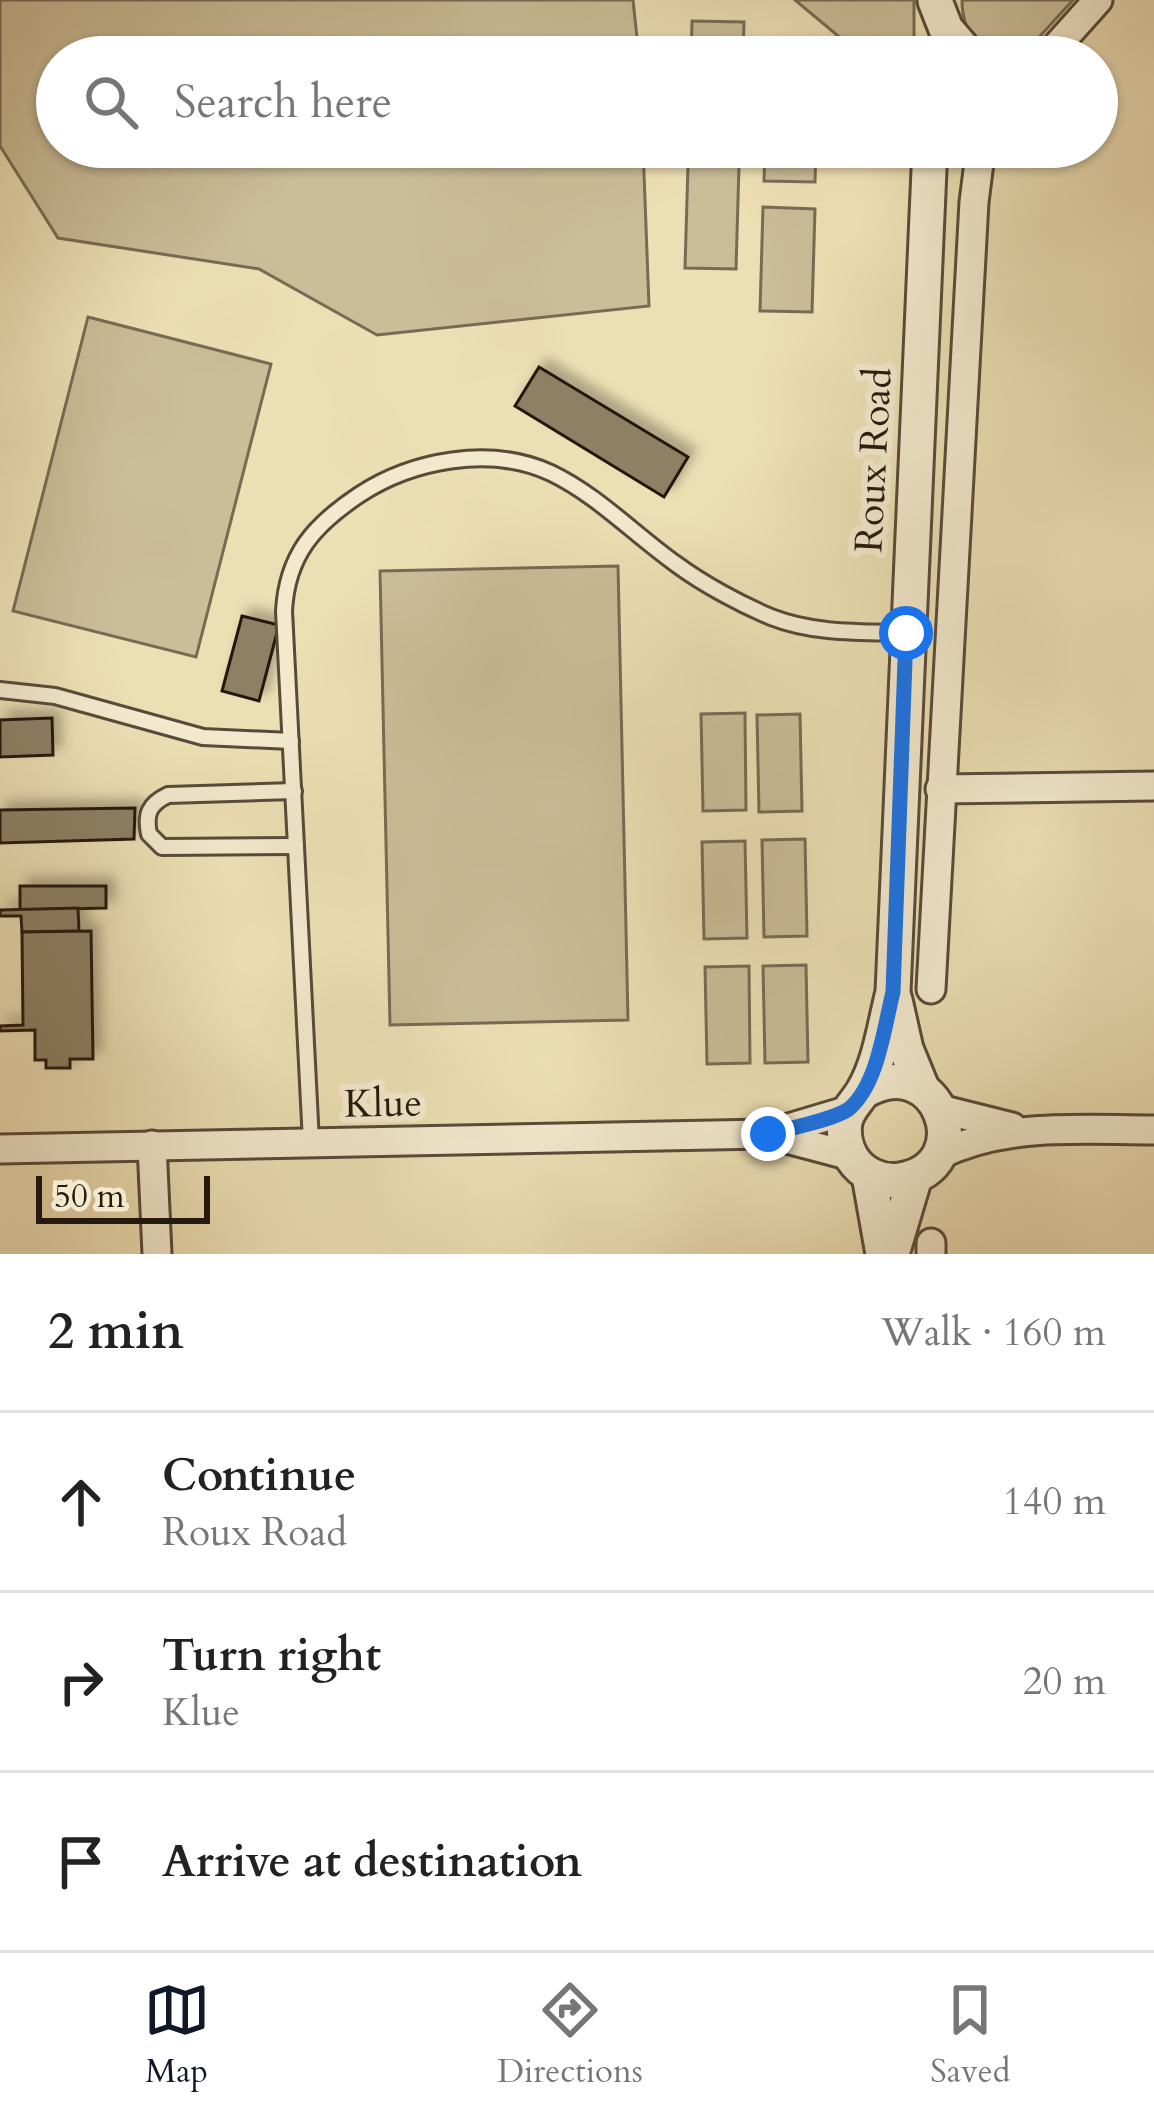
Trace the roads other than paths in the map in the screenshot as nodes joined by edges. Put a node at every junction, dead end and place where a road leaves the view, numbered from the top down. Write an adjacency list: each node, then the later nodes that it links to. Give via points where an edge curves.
1 (1098, 0): 5 (street)
2 (935, 1): 3 (street); 4 (street)
3 (934, 36)
4 (952, 36)
5 (1066, 36)
6 (929, 168): 8 (street, Roux Road)
7 (979, 168): 12 (street)
8 (906, 633): 10 (lane, via 816,629 767,615 679,566 548,471 449,460 373,486 298,549 284,611); 16 (street, Roux Road)
9 (0, 690): 10 (lane, via 203,737)
10 (291, 741): 13 (lane)
11 (1154, 786): 12 (street)
12 (940, 789): 15 (street)
13 (294, 791): 14 (lane); 14 (lane, via 167,795 147,820 162,847)
14 (296, 846): 22 (lane)
15 (931, 989)
16 (893, 992): 17 (street, Roux Road, via 906,1049); 18 (street, Roux Road)
17 (931, 1099): 18 (street, via 895,1081); 19 (street); 26 (street, via 945,1140)
18 (856, 1101): 21 (street, Klue); 25 (street, via 844,1133)
19 (1028, 1130): 20 (street); 26 (street, via 981,1138)
20 (1154, 1130)
21 (768, 1134): 22 (street, Klue); 25 (street, Klue)
22 (311, 1142): 23 (street, Klue)
23 (152, 1145): 24 (street, Klue); 27 (street)
24 (0, 1149)
25 (860, 1165): 26 (street, via 892,1181); 28 (street)
26 (927, 1166): 28 (street)
27 (157, 1254)
28 (888, 1254)

